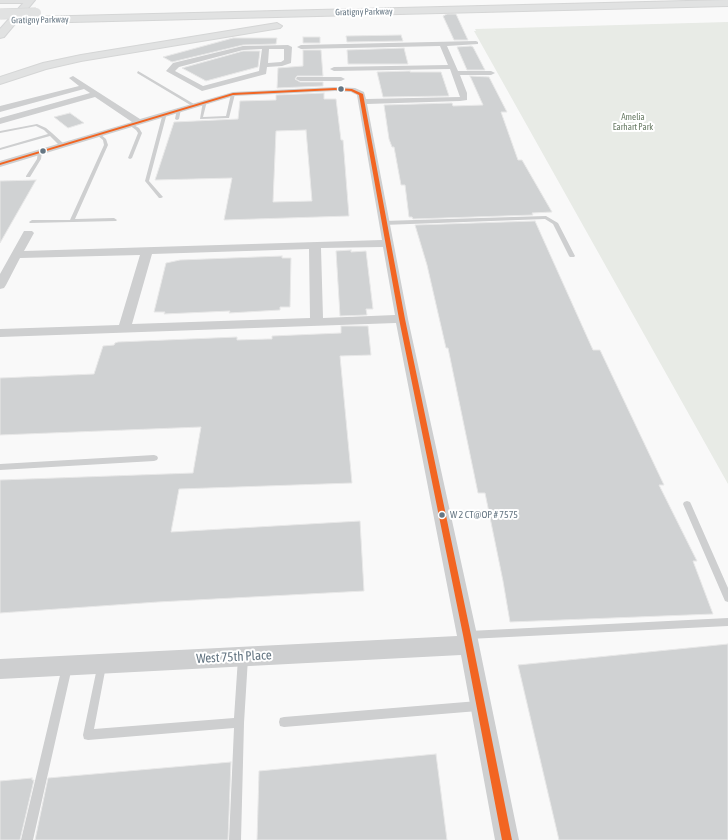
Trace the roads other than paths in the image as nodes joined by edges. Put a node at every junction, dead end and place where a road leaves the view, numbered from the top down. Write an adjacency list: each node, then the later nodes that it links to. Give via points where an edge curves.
1 (0, 0): 2 (main road)
2 (13, 0): 3 (main road); 10 (main road)
3 (26, 0)
4 (31, 0): 15 (main road)
5 (596, 0): 7 (main road, Gratigny Parkway)
6 (389, 2): 7 (main road)
7 (477, 2): 11 (main road, Gratigny Parkway)
8 (728, 3): 9 (main road, Gratigny Parkway)
9 (511, 9): 11 (main road, Gratigny Parkway); 13 (main road, via 390,15)
10 (0, 14): 11 (main road, Gratigny Parkway, bridge)
11 (31, 19): 12 (main road)
12 (0, 22)
13 (301, 24)
14 (287, 25): 31 (main road, via 81,58 43,66)
15 (0, 35)
16 (288, 37): 20 (street)
17 (476, 43): 18 (street)
18 (443, 44): 22 (street, via 419,47 386,42); 24 (street)
19 (266, 47): 20 (street); 23 (street); 34 (street, via 243,48 176,65 170,69 171,72)
20 (288, 47): 23 (street, via 286,63)
21 (301, 47): 22 (street)
22 (333, 58): 24 (street, via 425,64); 29 (street)
23 (263, 68): 32 (street); 34 (street)
24 (453, 70): 26 (street); 38 (street, via 463,93 388,98)
25 (138, 72): 40 (lane)
26 (492, 73)
27 (73, 78): 33 (street)
28 (349, 78): 29 (street)
29 (335, 79): 30 (street); 35 (street)
30 (300, 80)
31 (0, 81)
32 (260, 85): 35 (street); 37 (street)
33 (85, 86): 36 (street); 41 (street)
34 (202, 89): 39 (street)
35 (335, 89): 38 (street)
36 (96, 94): 45 (street); 46 (street)
37 (233, 94): 39 (street); 39 (lane, via 228,117 200,118)
38 (361, 96): 59 (street)
39 (216, 98): 40 (street)
40 (193, 105): 42 (street)
41 (0, 109)
42 (179, 109): 43 (street); 44 (lane)
43 (165, 113): 46 (street); 56 (lane, via 147,181)
44 (177, 119)
45 (0, 121)
46 (134, 123): 49 (street); 53 (lane, via 140,133)
47 (0, 132): 48 (lane, via 37,126 45,128)
48 (51, 134): 50 (lane); 51 (lane)
49 (98, 134): 50 (street); 58 (lane, via 106,144)
50 (62, 145): 52 (street)
51 (0, 149)
52 (40, 152): 54 (street); 55 (lane, via 39,159)
53 (130, 158)
54 (0, 164)
55 (28, 176)
56 (161, 197)
57 (114, 220): 58 (lane)
58 (72, 221): 60 (lane)
59 (384, 223): 61 (street); 65 (lane, via 546,218 555,223)
60 (30, 227): 64 (street)
61 (388, 243): 62 (street); 67 (street)
62 (315, 245): 63 (street); 68 (street)
63 (147, 251): 64 (street); 69 (street)
64 (17, 255): 66 (street)
65 (572, 256)
66 (0, 286)
67 (402, 319): 68 (street); 76 (street)
68 (317, 322): 69 (street)
69 (124, 329): 70 (street)
70 (0, 333)
71 (154, 458): 72 (lane)
72 (0, 467)
73 (686, 504): 74 (lane)
74 (728, 598)
75 (728, 622): 76 (lane)
76 (468, 640): 77 (street, West 75th Place); 81 (street)
77 (243, 657): 78 (street, West 75th Place); 83 (lane)
78 (102, 664): 79 (street, West 75th Place); 83 (lane, via 88,735)
79 (67, 666): 80 (street, West 75th Place); 84 (lane)
80 (0, 669)
81 (481, 706): 82 (lane); 86 (street)
82 (284, 722)
83 (239, 723): 85 (lane)
84 (27, 840)
85 (235, 840)
86 (507, 840)

